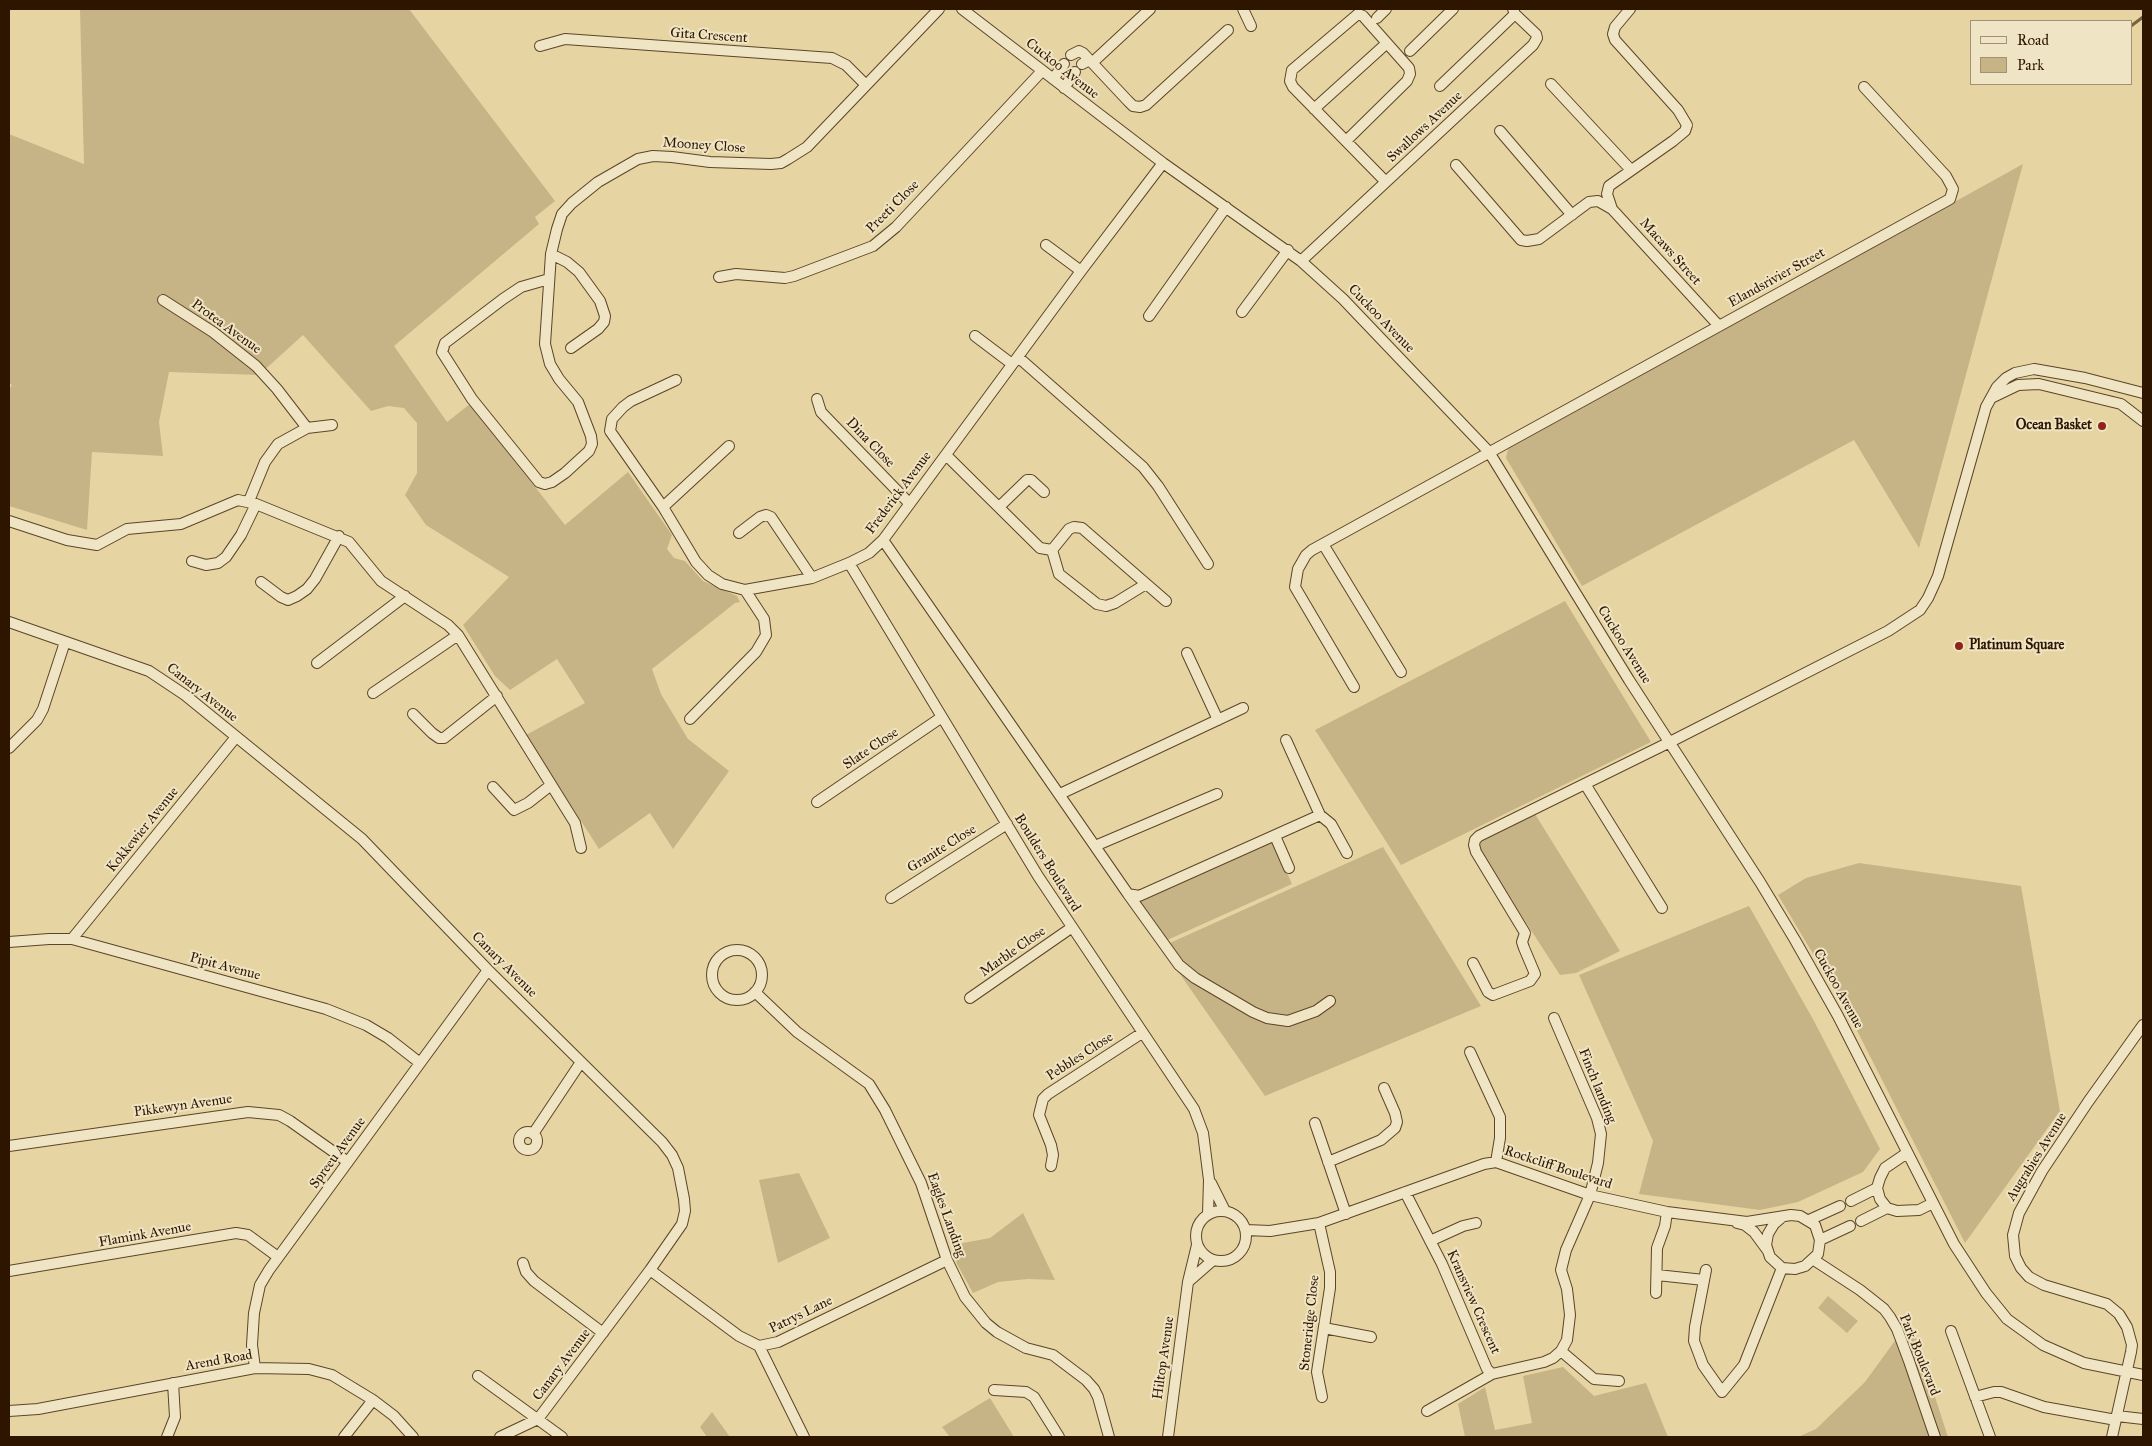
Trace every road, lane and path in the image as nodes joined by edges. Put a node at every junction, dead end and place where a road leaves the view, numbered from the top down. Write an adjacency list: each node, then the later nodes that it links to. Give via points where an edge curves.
1 (939, 9): 19 (street, Mooney Close)
2 (1150, 9): 15 (street)
3 (1244, 9): 10 (street)
4 (1386, 9): 9 (street)
5 (1453, 9): 14 (street)
6 (1630, 9): 28 (street, via 1615,27 1615,40 1678,110 1687,126 1673,142)
7 (965, 10): 16 (street, Cuckoo Avenue)
8 (1514, 11): 20 (street); 29 (street, Swallows Avenue, via 1534,31 1535,42)
9 (1376, 18)
10 (1251, 26)
11 (1228, 30): 15 (street, via 1140,107 1133,106)
12 (1387, 43): 23 (street); 23 (street, via 1358,14 1292,70 1290,81 1293,87); 25 (street, via 1409,68 1410,74 1407,81)
13 (540, 46): 19 (street, Gita Crescent, via 565,40 832,58 846,65)
14 (1410, 51)
15 (1093, 62): 17 (street, via 1079,51 1067,60); 21 (street, via 1088,61 1079,68)
16 (1042, 71): 17 (street, Cuckoo Avenue); 38 (street, Preeti Close, via 896,227 873,246 785,278 736,274)
17 (1053, 79): 21 (street, Cuckoo Avenue)
18 (1550, 84): 28 (street)
19 (866, 85): 35 (street, Mooney Close, via 807,147 781,163 710,162 653,156 626,165 572,202 562,214)
20 (1440, 86)
21 (1064, 88): 26 (street, Cuckoo Avenue)
22 (1864, 88): 43 (street, Elandsrivier Street, via 1946,176 1953,189 1950,199)
23 (1314, 109): 25 (street)
24 (1500, 131): 32 (street)
25 (1346, 141): 29 (street)
26 (1163, 163): 30 (street, Cuckoo Avenue); 37 (street, Frederick Avenue)
27 (1456, 164): 32 (street, via 1521,240 1539,239)
28 (1631, 170): 31 (street, via 1609,186 1607,194)
29 (1386, 182): 36 (street, Swallows Avenue)
30 (1226, 207): 34 (street, Cuckoo Avenue); 42 (street)
31 (1612, 209): 32 (street, Macaws Street, via 1598,200 1589,202); 43 (street, Macaws Street)
32 (1572, 215)
33 (1046, 245): 37 (street)
34 (1288, 250): 36 (street, Cuckoo Avenue); 41 (street)
35 (551, 254): 39 (street, Mooney Close); 45 (street, via 579,272 604,309 604,322)
36 (1301, 261): 55 (street, Cuckoo Avenue, via 1343,299)
37 (1081, 271): 46 (street, Frederick Avenue)
38 (719, 277)
39 (549, 279): 39 (street, Mooney Close, via 546,354 559,379 578,402 592,444 589,451 552,482 545,484 539,482 472,400 442,352 445,343 503,299 521,287)
40 (163, 300): 53 (street, Protea Avenue, via 213,332 256,366 277,388)
41 (1242, 312)
42 (1148, 316)
43 (1719, 326): 55 (street, Elandsrivier Street)
44 (975, 336): 46 (street)
45 (571, 348)
46 (1015, 361): 56 (street, Frederick Avenue); 70 (street, via 1143,467)
47 (676, 380): 60 (street, Frederick Avenue, via 631,401 617,412 610,425 613,437)
48 (2143, 393): 49 (street, via 2034,369 2006,378)
49 (1991, 398): 51 (street, via 2018,385 2039,384 2122,404); 93 (street, via 1938,576 1920,610 1888,631)
50 (817, 399): 59 (street, Dina Close, via 821,412)
51 (2143, 421)
52 (332, 424): 53 (street)
53 (306, 428): 58 (street, via 270,452)
54 (729, 446): 60 (street)
55 (1489, 452): 66 (street, Elandsrivier Street); 93 (street, Cuckoo Avenue)
56 (946, 455): 59 (street, Frederick Avenue); 61 (street)
57 (1044, 492): 61 (street, via 1027,480)
58 (252, 503): 62 (street, via 238,500 171,526 134,526 97,545 67,540); 64 (street); 68 (street, via 242,535 226,557 218,563 206,565)
59 (909, 503): 65 (street, Frederick Avenue)
60 (662, 507): 74 (street, Frederick Avenue, via 696,562 708,575 722,584)
61 (999, 507): 67 (street, via 1040,548)
62 (9, 521)
63 (739, 533): 71 (street, via 760,516 771,517)
64 (339, 536): 72 (street, via 315,579 297,596 288,600); 75 (street, via 349,542 381,581)
65 (883, 540): 69 (street, Frederick Avenue, via 869,553); 98 (street)
66 (1323, 544): 82 (street); 83 (street, Elandsrivier Street, via 1306,555 1296,576 1295,587)
67 (1052, 550): 73 (street, via 1069,530 1082,528); 73 (street, via 1056,569 1063,578 1097,604 1115,603)
68 (192, 561)
69 (849, 563): 71 (street, Frederick Avenue); 88 (street, Boulders Boulevard)
70 (1208, 564)
71 (812, 578): 74 (street, Frederick Avenue)
72 (261, 582)
73 (1146, 584): 76 (street)
74 (745, 590): 89 (street, via 764,619 766,635 756,652)
75 (405, 596): 78 (street, via 448,625); 81 (street)
76 (1166, 601)
77 (9, 622): 79 (street, Canary Avenue)
78 (458, 636): 84 (street); 85 (street)
79 (65, 642): 91 (street, Canary Avenue, via 159,676); 94 (street, via 44,709)
80 (1187, 653): 90 (street)
81 (317, 663)
82 (1401, 672)
83 (1354, 687)
84 (373, 693)
85 (497, 696): 87 (street, via 444,738 439,738); 96 (street)
86 (1243, 708): 90 (street)
87 (413, 714)
88 (942, 717): 100 (street, Slate Close); 102 (street, Boulders Boulevard)
89 (690, 718)
90 (1218, 720): 98 (street)
91 (236, 737): 112 (street, Kokkewier Avenue); 115 (street, Canary Avenue, via 362,839)
92 (1286, 740): 101 (street)
93 (1670, 742): 95 (street); 129 (street, Cuckoo Avenue, via 1805,957)
94 (9, 748)
95 (1586, 784): 110 (street); 114 (street, via 1485,832 1475,840 1476,852 1525,933 1522,942 1535,974 1530,981 1493,995 1488,992)
96 (551, 785): 97 (street, via 514,810); 105 (street, via 575,823)
97 (493, 787)
98 (1060, 794): 104 (street)
99 (1217, 794): 104 (street)
100 (816, 802)
101 (1320, 815): 103 (street); 106 (street, via 1330,824)
102 (1007, 824): 109 (street, Granite Close); 111 (street, Boulders Boulevard)
103 (1275, 836): 107 (street); 108 (street, via 1139,896)
104 (1095, 846): 108 (street)
105 (581, 848)
106 (1347, 853)
107 (1289, 868)
108 (1128, 894): 118 (street, via 1179,965 1253,1012 1288,1021 1316,1011)
109 (891, 898)
110 (1662, 908)
111 (1071, 928): 117 (street, Marble Close); 121 (street, Boulders Boulevard)
112 (72, 940): 113 (street, Pipit Avenue); 124 (street, Pipit Avenue, via 349,1017 388,1038)
113 (9, 942)
114 (1473, 963)
115 (488, 970): 123 (street, Canary Avenue); 124 (street, Spreeu Avenue)
116 (755, 992): 116 (street, via 736,1000 717,991 712,972 718,959 737,951 750,955 761,972); 161 (street, Eagles Landing, via 797,1032 869,1084 921,1183)
117 (970, 998)
118 (1330, 1001)
119 (1554, 1018): 137 (street, Finch landing, via 1600,1126 1601,1148)
120 (2143, 1025): 178 (street, Augrabies Avenue, via 2057,1147 2023,1204 2013,1235 2016,1256 2029,1277 2044,1285 2100,1301 2118,1314 2127,1326 2132,1345)
121 (1142, 1033): 133 (street, Pebbles Close, via 1043,1099 1039,1115 1051,1145); 134 (street, Boulders Boulevard, via 1199,1120)
122 (1470, 1052): 132 (street, via 1500,1117)
123 (581, 1062): 127 (street); 166 (street, Canary Avenue, via 662,1142 678,1168 684,1218)
124 (420, 1063): 130 (street, Spreeu Avenue)
125 (1384, 1088): 131 (street, via 1395,1113 1395,1128 1381,1140)
126 (1315, 1123): 131 (street)
127 (533, 1134)
128 (9, 1146): 130 (street, Pikkewyn Avenue, via 248,1112 279,1116 290,1121)
129 (1907, 1153): 135 (street, via 1885,1168); 139 (street, Cuckoo Avenue)
130 (348, 1162): 160 (street, Spreeu Avenue)
131 (1328, 1162): 145 (street)
132 (1496, 1162): 136 (street, Rockcliff Boulevard); 137 (street, Rockcliff Boulevard)
133 (1051, 1166)
134 (1209, 1180): 142 (street, Boulders Boulevard); 144 (street, Boulders Boulevard)
135 (1877, 1188): 138 (street); 141 (street)
136 (1405, 1192): 145 (street, Rockcliff Boulevard); 156 (street, Kransview Crescent)
137 (1590, 1195): 143 (street, Rockcliff Boulevard); 176 (street, via 1568,1243 1561,1270 1570,1315 1567,1340)
138 (1851, 1200)
139 (1933, 1203): 141 (street, via 1908,1212); 178 (street, Cuckoo Avenue, via 1971,1271 2007,1319 2026,1335 2063,1355)
140 (1840, 1206): 148 (street)
141 (1887, 1208): 149 (street)
142 (1225, 1211): 144 (street); 153 (street, via 1236,1216)
143 (1667, 1212): 147 (street, Rockcliff Boulevard); 168 (street, via 1657,1248)
144 (1208, 1214): 158 (street, Hiltop Avenue, via 1198,1224)
145 (1346, 1214): 150 (street, Rockcliff Boulevard)
146 (1781, 1218): 147 (street, via 1747,1222); 148 (street, via 1791,1215); 159 (street, via 1768,1234)
147 (1727, 1220): 159 (street, via 1749,1229)
148 (1809, 1220): 155 (street, via 1819,1232)
149 (1861, 1221)
150 (1319, 1223): 154 (street, Rockcliff Boulevard); 171 (street, Stoneridge Close, via 1330,1272)
151 (1476, 1223): 156 (street, Kransview Crescent)
152 (1850, 1226): 155 (street)
153 (1246, 1230): 154 (street, Rockcliff Boulevard); 157 (street)
154 (1270, 1231): 157 (street, Rockcliff Boulevard)
155 (1820, 1240): 162 (street)
156 (1430, 1241): 179 (street, Kransview Crescent)
157 (1245, 1244): 163 (street, via 1233,1259)
158 (1197, 1245): 163 (street); 169 (street, Hiltop Avenue)
159 (1768, 1251): 165 (street)
160 (278, 1257): 167 (street, Flamink Avenue, via 248,1235 236,1233); 177 (street, Spreeu Avenue, via 260,1285 256,1302 252,1345)
161 (947, 1260): 175 (street, Patrys Lane, via 778,1342); 200 (street, Eagles Landing, via 958,1285 986,1323 1019,1345 1058,1358 1094,1389)
162 (1814, 1260): 165 (street, via 1800,1268); 202 (street, Park Boulevard, via 1860,1290 1890,1317)
163 (1212, 1261): 169 (street)
164 (523, 1263): 173 (street, via 534,1281)
165 (1782, 1268): 168 (street, via 1744,1365 1722,1392 1703,1366 1694,1341 1705,1275)
166 (650, 1270): 173 (street, Canary Avenue); 175 (street, Patrys Lane, via 739,1336)
167 (9, 1271)
168 (1657, 1275): 170 (street)
169 (1188, 1282): 201 (street, Hiltop Avenue)
170 (1656, 1294)
171 (1324, 1328): 174 (street); 185 (street, Stoneridge Close, via 1317,1372)
172 (1951, 1331): 186 (street)
173 (603, 1333): 191 (street, Canary Avenue)
174 (1370, 1337)
175 (759, 1346): 198 (street)
176 (1561, 1351): 179 (street, Kransview Crescent, via 1544,1362); 182 (street, via 1594,1379)
177 (255, 1368): 183 (street, Arend Road); 187 (street, Arend Road, via 321,1370)
178 (2126, 1372): 180 (street, Cuckoo Avenue); 190 (street, Augrabies Avenue)
179 (1492, 1374): 189 (street, Kransview Crescent)
180 (2143, 1375)
181 (478, 1376): 191 (street)
182 (1619, 1381)
183 (173, 1383): 188 (street, Arend Road); 193 (street, via 175,1418)
184 (994, 1390): 199 (street, via 1026,1392 1034,1397)
185 (1322, 1397)
186 (1975, 1397): 190 (street, via 2000,1392 2044,1407); 203 (street)
187 (372, 1400): 194 (street); 195 (street, Arend Road, via 394,1416)
188 (9, 1411)
189 (1427, 1411)
190 (2116, 1418): 192 (street); 204 (street, Augrabies Avenue)
191 (538, 1419): 196 (street, Canary Avenue); 197 (street)
192 (2143, 1419)
193 (167, 1437)
194 (344, 1437)
195 (412, 1437)
196 (500, 1437)
197 (562, 1437)
198 (804, 1437)
199 (1059, 1437)
200 (1109, 1437)
201 (1168, 1437)
202 (1935, 1437)
203 (1990, 1437)
204 (2112, 1437)

